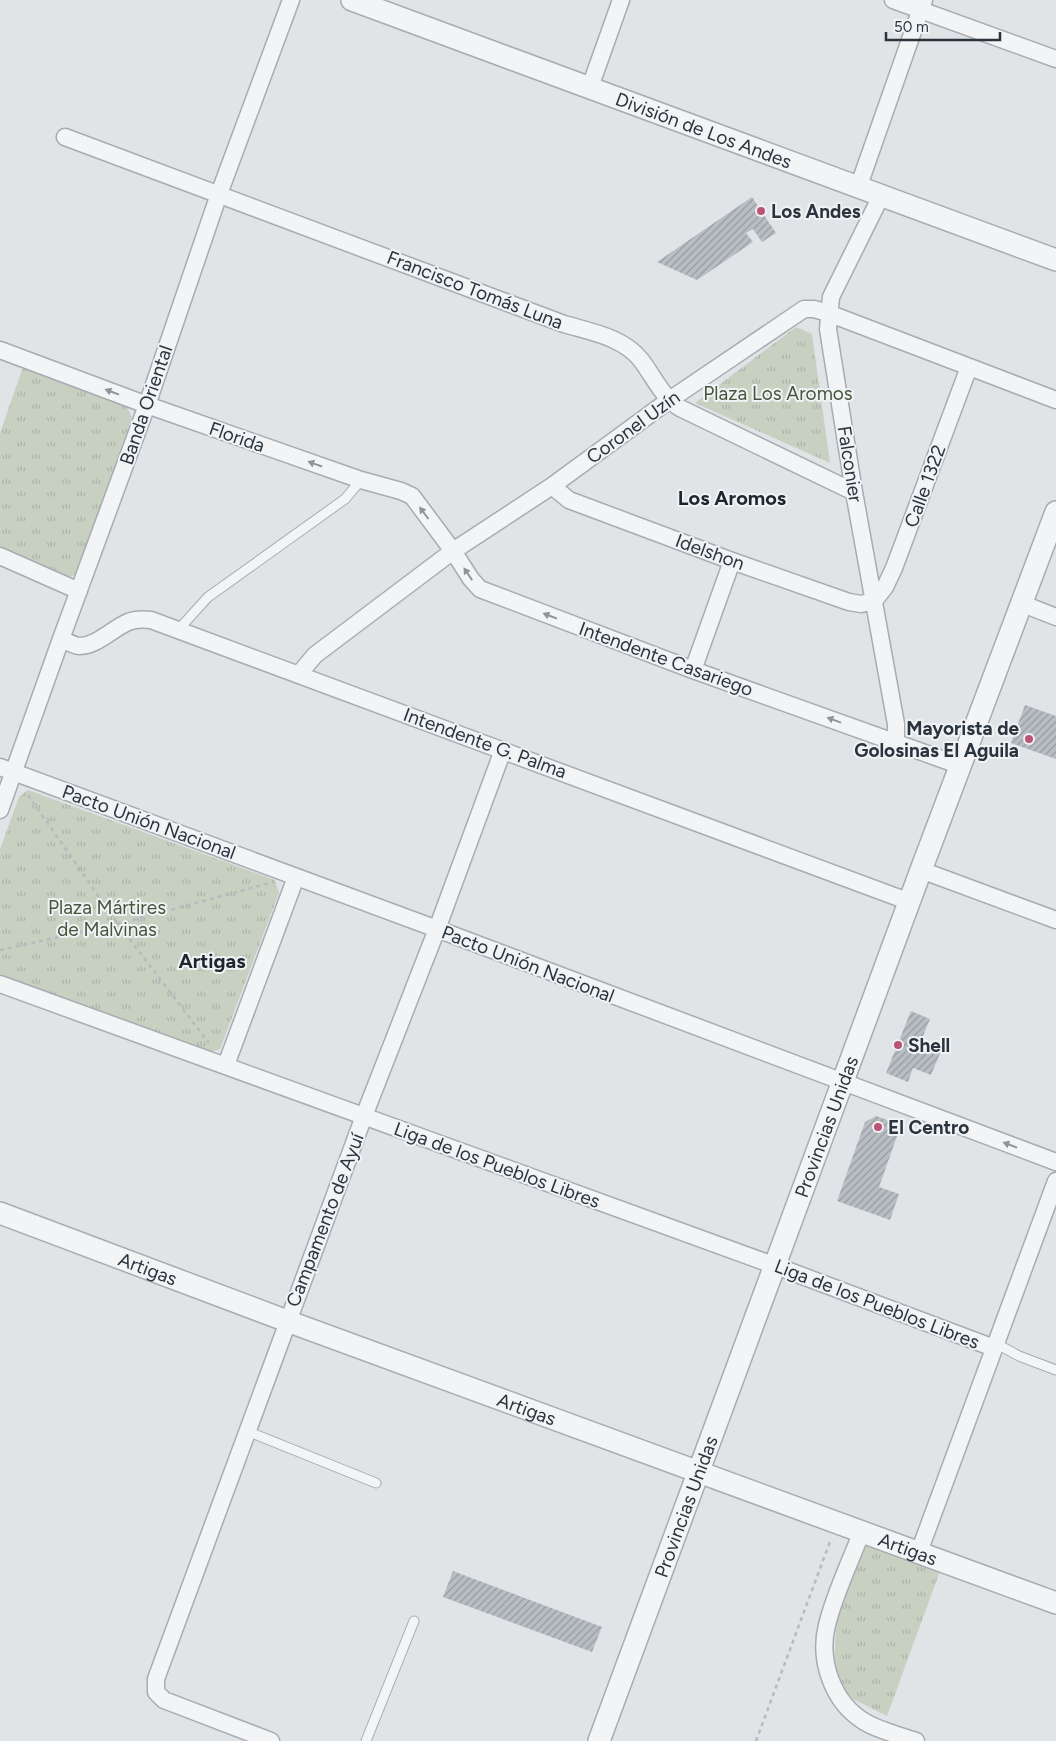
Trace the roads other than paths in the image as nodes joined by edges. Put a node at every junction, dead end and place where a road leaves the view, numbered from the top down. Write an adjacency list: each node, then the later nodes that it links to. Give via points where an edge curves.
1 (291, 0): 10 (street, Banda Oriental)
2 (621, 0): 7 (street)
3 (893, 0): 5 (street)
4 (359, 1): 7 (street, División de Los Andes)
5 (923, 5): 6 (street); 9 (street)
6 (1056, 59)
7 (590, 88): 9 (street, División de Los Andes)
8 (65, 137): 10 (street, Francisco Tomás Luna)
9 (858, 188): 11 (street, División de Los Andes)
10 (219, 194): 17 (street, Francisco Tomás Luna, via 564,324 615,340 640,359); 18 (street, Banda Oriental)
11 (881, 196): 12 (street, División de Los Andes); 13 (street, Falconier, via 834,289)
12 (1056, 260)
13 (828, 313): 15 (street, Coronel Uzín); 17 (street, Coronel Uzín, via 804,309); 21 (street, Falconier)
14 (0, 350): 18 (street, Florida, one-way to 14)
15 (969, 367): 16 (street, Coronel Uzín); 27 (street, Calle 1322, via 894,568)
16 (1056, 400)
17 (668, 401): 20 (street, Coronel Uzín); 21 (street, Francisco Tomás Luna)
18 (147, 405): 19 (street, Florida, one-way to 18); 26 (street, Banda Oriental)
19 (361, 480): 23 (street, Florida, one-way to 19, via 412,496); 30 (lane, via 345,499 208,597)
20 (552, 486): 23 (street, Coronel Uzín); 25 (street, Idelshon, via 569,500)
21 (854, 492): 27 (street, Falconier)
22 (1056, 512): 28 (street, Provincias Unidas)
23 (453, 551): 32 (street, Intendente Casariego, one-way to 23, via 480,589); 33 (street, Coronel Uzín, via 315,655)
24 (0, 556): 26 (street)
25 (732, 561): 27 (street, Idelshon, via 849,602); 32 (street)
26 (79, 591): 31 (street, Banda Oriental)
27 (874, 601): 34 (street, Falconier, via 896,724)
28 (1022, 604): 29 (street); 36 (street, Provincias Unidas)
29 (1056, 618)
30 (179, 629): 31 (street, Intendente G. Palma, via 141,619 85,645 76,646); 33 (street, Intendente G. Palma)
31 (61, 639): 37 (street, Banda Oriental)
32 (693, 670): 34 (street, Intendente Casariego, one-way to 32)
33 (299, 674): 35 (street, Intendente G. Palma)
34 (896, 742): 36 (street)
35 (503, 750): 41 (street, Intendente G. Palma); 43 (street, Campamento de Ayuí)
36 (961, 766): 39 (street, Provincias Unidas)
37 (7, 770): 38 (street, Banda Oriental); 40 (street, Pacto Unión Nacional)
38 (0, 810)
39 (921, 870): 41 (street, Provincias Unidas); 42 (street)
40 (296, 877): 43 (street, Pacto Unión Nacional); 45 (street)
41 (910, 902): 46 (street, Provincias Unidas)
42 (1056, 920)
43 (437, 929): 46 (street, Pacto Unión Nacional); 47 (street, Campamento de Ayuí)
44 (0, 984): 45 (street, Liga de los Pueblos Libres)
45 (226, 1065): 47 (street, Liga de los Pueblos Libres)
46 (843, 1082): 48 (street, Pacto Unión Nacional, one-way to 46); 51 (street, Provincias Unidas)
47 (364, 1116): 51 (street, Liga de los Pueblos Libres); 52 (street, Campamento de Ayuí)
48 (1056, 1162)
49 (1056, 1181): 53 (street)
50 (0, 1213): 52 (street, Artigas)
51 (776, 1266): 53 (street, Liga de los Pueblos Libres); 56 (street, Provincias Unidas)
52 (287, 1320): 55 (street, Campamento de Ayuí); 56 (street, Artigas)
53 (994, 1346): 54 (lane); 59 (street)
54 (1056, 1370)
55 (247, 1431): 57 (lane); 63 (street, Campamento de Ayuí, via 156,1679 156,1692 164,1700)
56 (698, 1472): 58 (street, Artigas); 65 (street, Provincias Unidas)
57 (376, 1483)
58 (862, 1531): 59 (street, Artigas); 62 (street, via 826,1626 826,1660 829,1678 840,1699 865,1722)
59 (919, 1552): 60 (street, Artigas)
60 (1056, 1603)
61 (414, 1621): 64 (lane)
62 (890, 1737): 66 (street)
63 (271, 1741)
64 (366, 1741)
65 (599, 1741)
66 (916, 1741)

